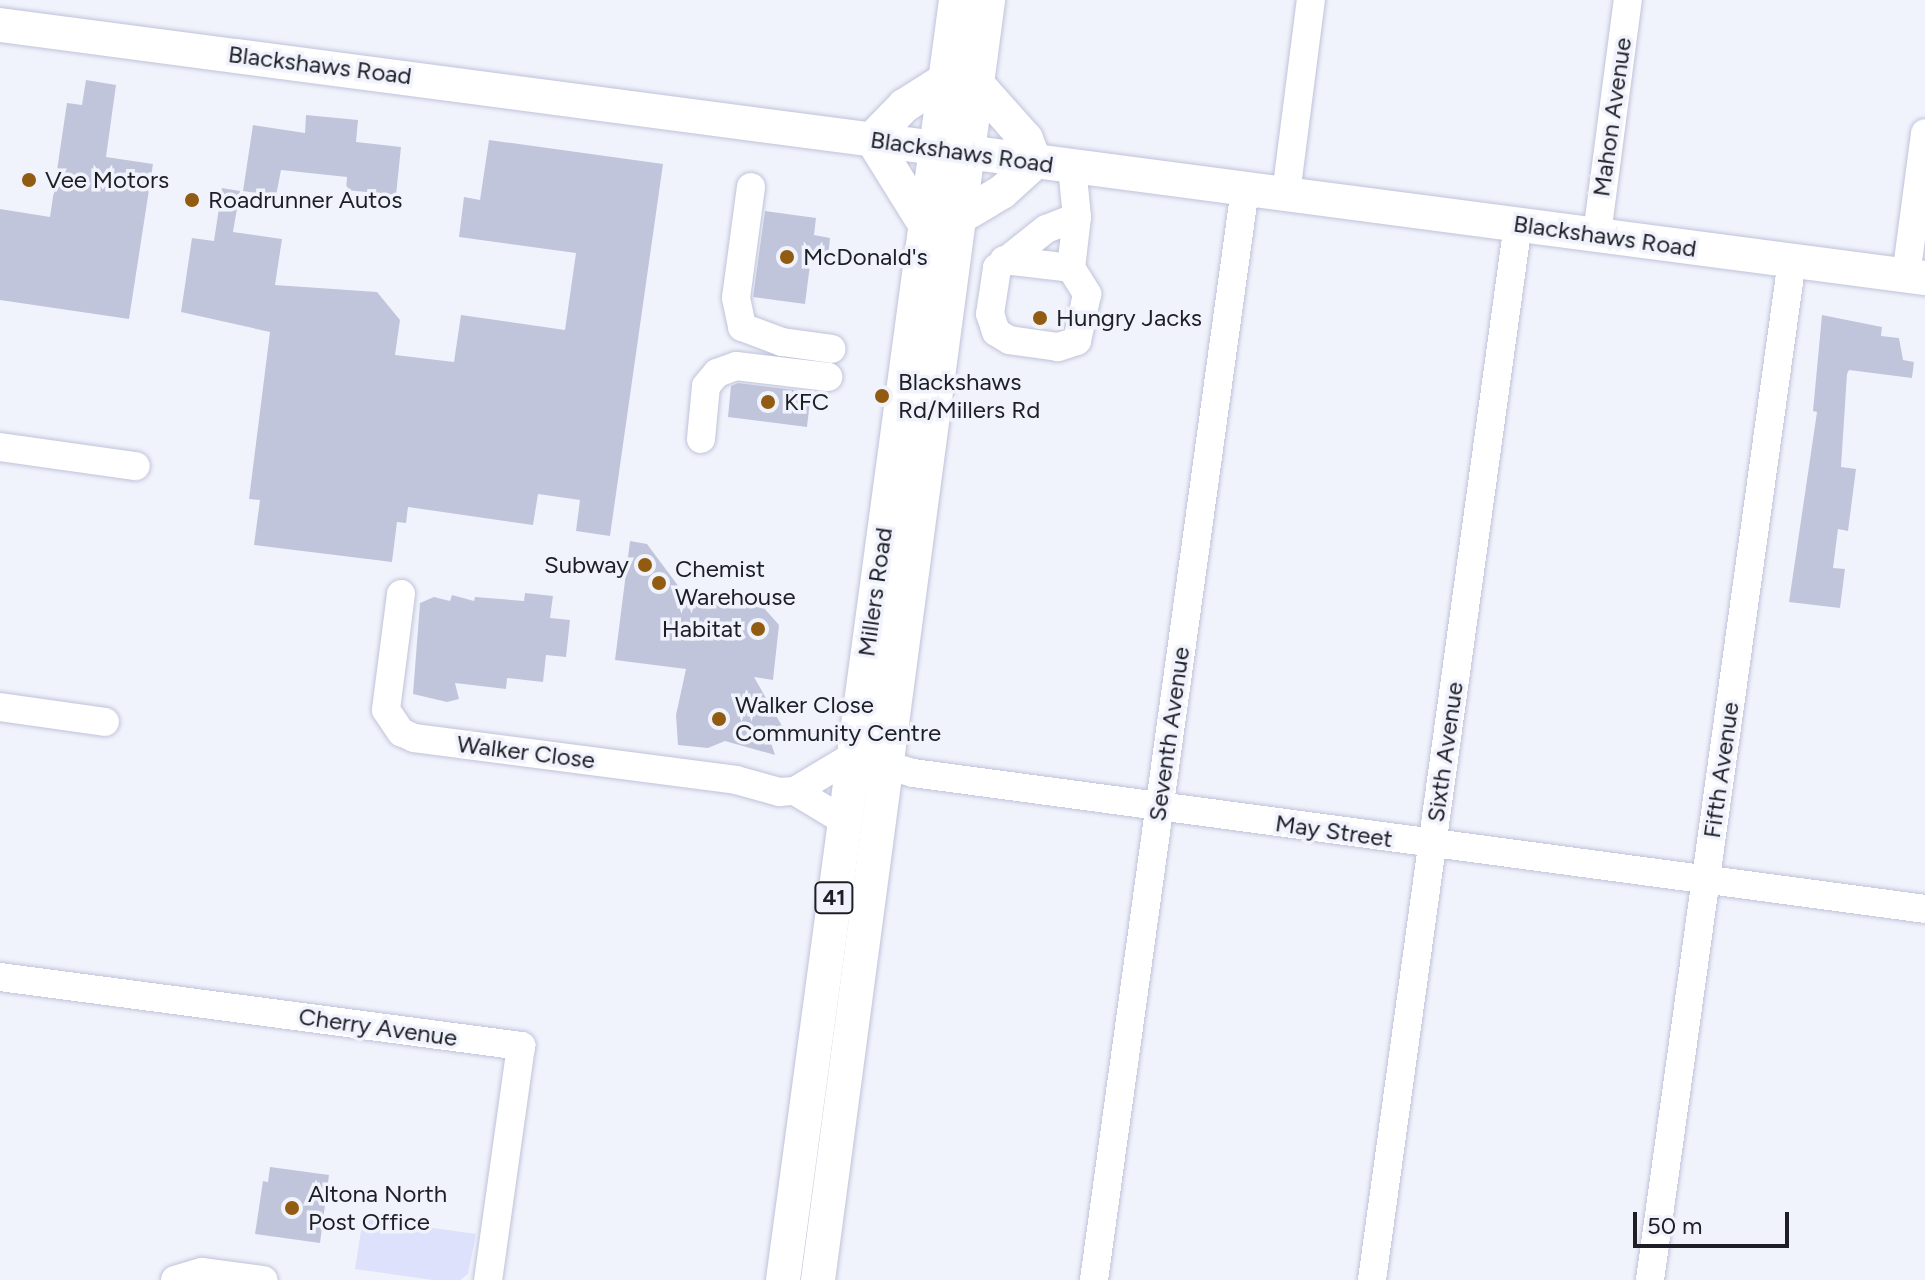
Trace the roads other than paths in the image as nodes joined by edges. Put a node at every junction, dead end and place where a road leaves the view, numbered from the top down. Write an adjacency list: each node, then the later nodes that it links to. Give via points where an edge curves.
1 (956, 0): 6 (main road, Millers Road / 41)
2 (988, 0): 6 (main road, Millers Road / 41)
3 (1311, 0): 14 (street)
4 (1628, 0): 19 (street, Mahon Avenue)
5 (0, 25): 8 (main road, Blackshaws Road)
6 (961, 82): 8 (main road, via 904,106); 9 (main road, Millers Road / 41); 10 (main road, via 1026,139)
7 (1925, 133): 23 (street)
8 (872, 139): 9 (main road, Blackshaws Road); 17 (main road)
9 (952, 150): 10 (main road, Blackshaws Road); 15 (main road, Millers Road / 41); 17 (main road, Millers Road / 41)
10 (1035, 162): 11 (main road, Blackshaws Road); 15 (main road, via 1002,192)
11 (1083, 168): 13 (main road, Blackshaws Road); 16 (street)
12 (751, 187): 26 (street, via 736,298 742,327 823,367 736,366 717,373 706,386)
13 (1245, 189): 14 (main road, Blackshaws Road); 35 (street, Seventh Avenue)
14 (1286, 194): 18 (main road, Blackshaws Road)
15 (960, 217): 24 (main road, Millers Road / 41)
16 (1077, 217): 20 (street, via 1046,229); 22 (street)
17 (925, 224): 32 (main road, Millers Road / 41)
18 (1518, 224): 19 (main road, Blackshaws Road); 37 (street, Sixth Avenue)
19 (1597, 234): 21 (main road, Blackshaws Road)
20 (1004, 260): 22 (street); 25 (street, via 997,268)
21 (1792, 260): 23 (main road, Blackshaws Road); 38 (street, Fifth Avenue)
22 (1071, 268): 25 (street, via 1087,294 1082,334 1071,346 1001,338)
23 (1916, 277)
24 (948, 309): 25 (street); 33 (main road, Millers Road / 41)
25 (990, 314)
26 (701, 439)
27 (0, 447): 28 (street)
28 (136, 466)
29 (401, 594): 34 (street, Walker Close, via 386,710 401,732)
30 (0, 707): 31 (street)
31 (105, 722)
32 (851, 767): 33 (street, May Street); 34 (street); 36 (main road, Millers Road / 41)
33 (886, 769): 35 (street, May Street); 45 (main road, Millers Road / 41)
34 (795, 791): 36 (street, Walker Close)
35 (1159, 807): 37 (street, May Street); 46 (street, Seventh Avenue)
36 (843, 820): 44 (main road, Millers Road / 41)
37 (1432, 844): 38 (street, May Street); 47 (street, Sixth Avenue)
38 (1705, 880): 39 (street, May Street); 48 (street, Fifth Avenue)
39 (1925, 909)
40 (0, 977): 43 (street, Cherry Avenue, via 521,1046)
41 (175, 1280): 42 (street, via 202,1272)
42 (263, 1280)
43 (488, 1280)
44 (783, 1280)
45 (818, 1280)
46 (1094, 1280)
47 (1372, 1280)
48 (1650, 1280)

